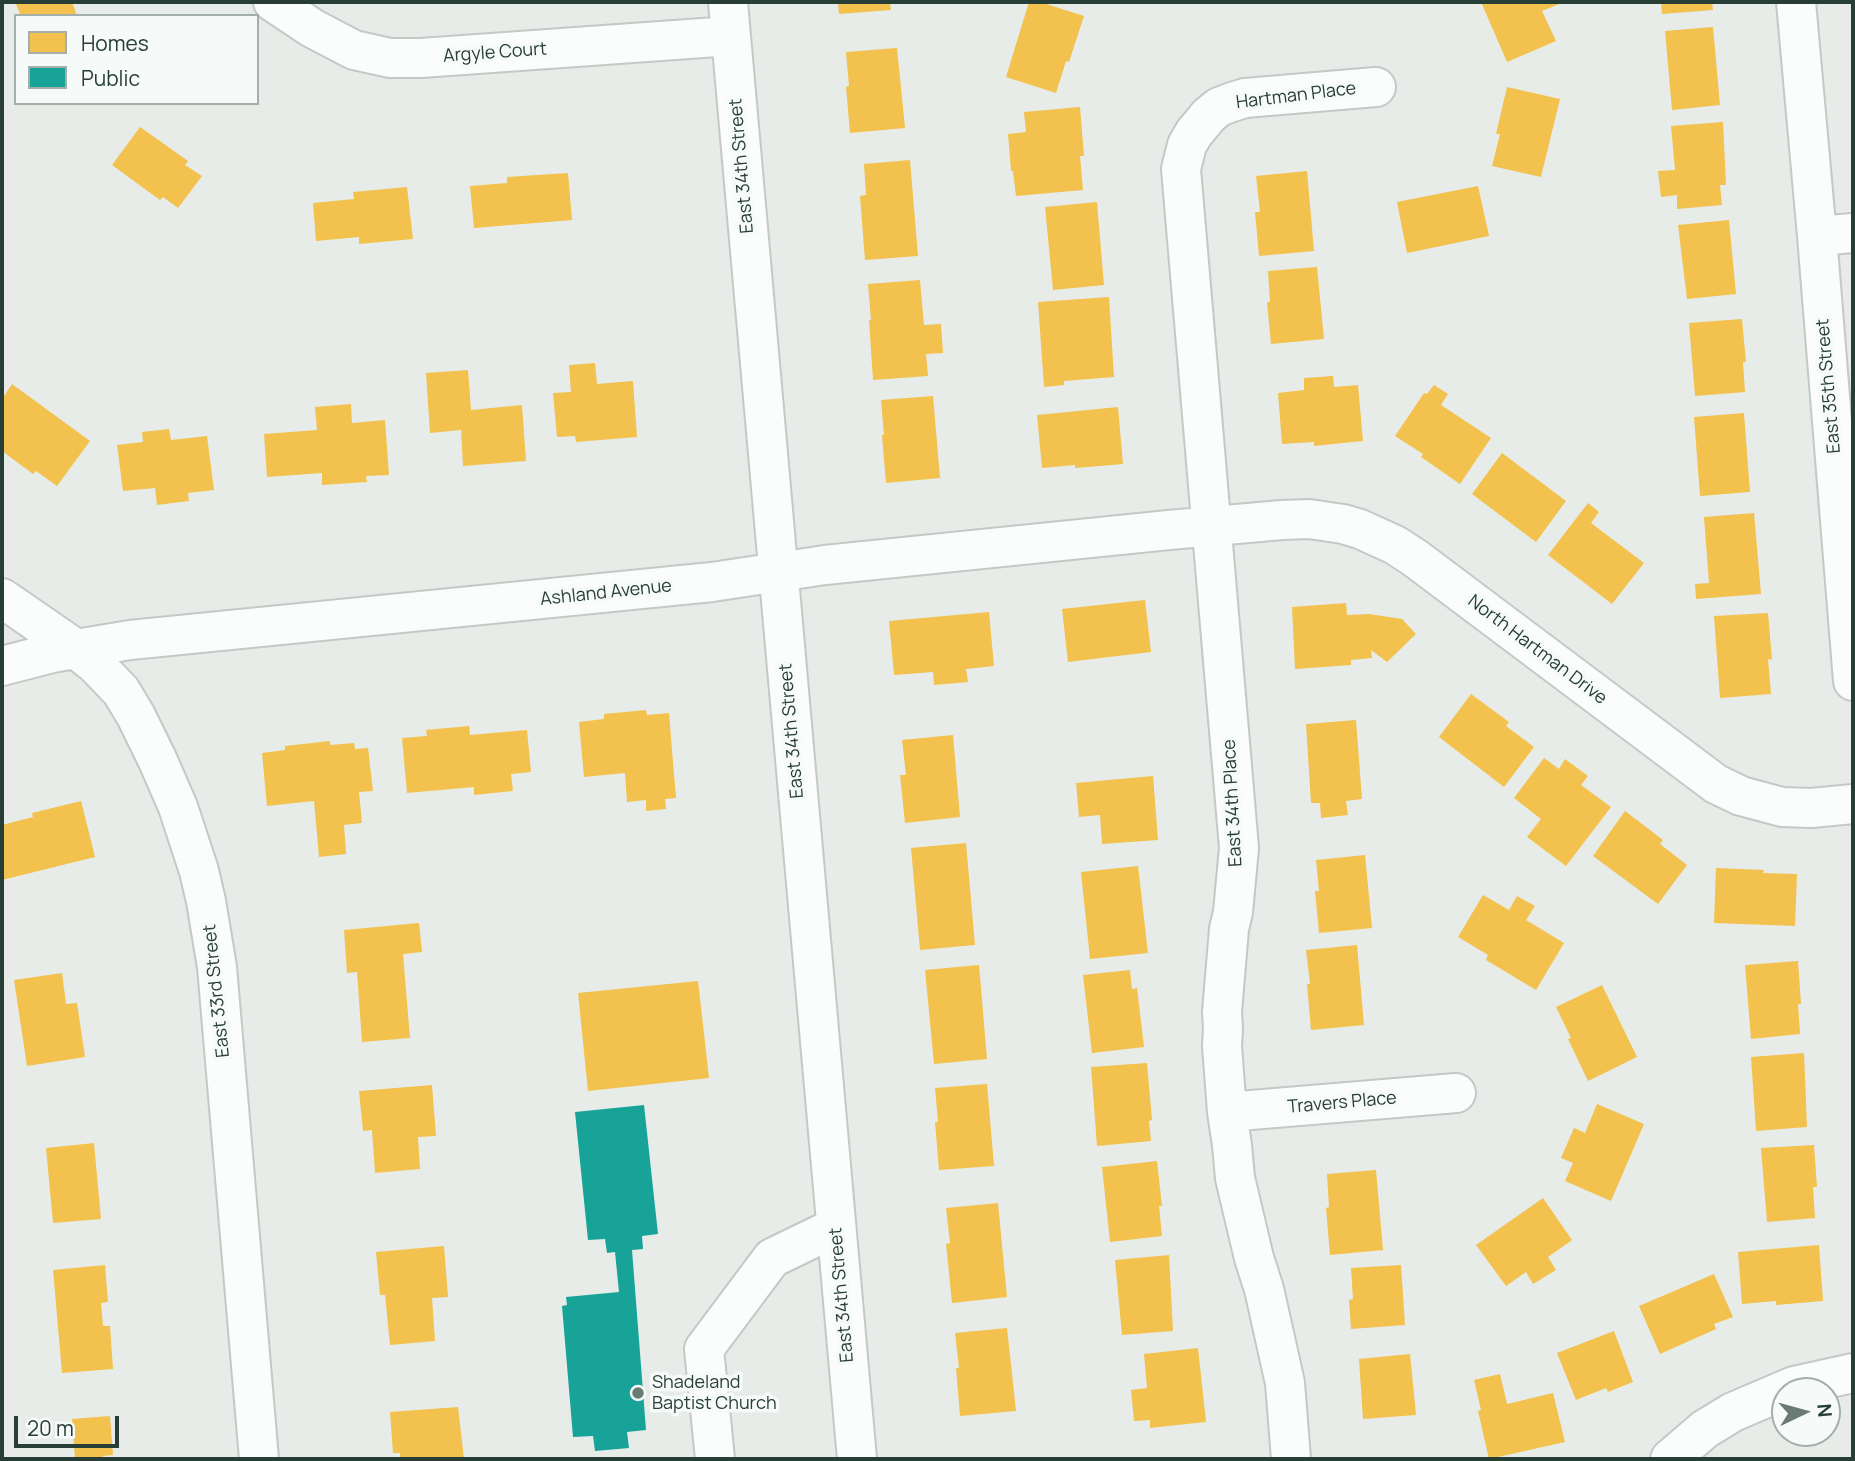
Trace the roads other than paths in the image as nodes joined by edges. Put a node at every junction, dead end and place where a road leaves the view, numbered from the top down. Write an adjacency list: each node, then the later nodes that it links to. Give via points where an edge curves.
1 (273, 2): 3 (street, Argyle Court, via 354,50 390,58 421,58)
2 (1796, 2): 6 (street, East 35th Street, via 1803,92)
3 (730, 19): 8 (street, East 34th Street)
4 (1376, 87): 5 (street, Hartman Place, via 1245,98 1219,107 1187,145)
5 (1182, 181): 7 (street, East 34th Place)
6 (1835, 235): 12 (street, East 35th Street)
7 (1211, 526): 8 (street, Ashland Avenue); 13 (street, North Hartman Drive, via 1309,519 1343,524 1385,540 1716,784 1782,807); 15 (street, East 34th Place, via 1239,848 1222,1012)
8 (778, 573): 10 (street, Ashland Avenue); 16 (street, East 34th Street)
9 (2, 598): 10 (street, East 33rd Street)
10 (76, 649): 11 (street, Ashland Avenue); 18 (street, East 33rd Street, via 121,691 136,716 178,807 206,901 216,967)
11 (2, 666)
12 (1853, 681)
13 (1853, 804)
14 (1456, 1093): 15 (street, Travers Place)
15 (1227, 1112): 21 (street, East 34th Place, via 1235,1178 1285,1382)
16 (836, 1227): 19 (street, via 772,1258 704,1349); 20 (street, East 34th Street)
17 (1853, 1373): 22 (street, via 1794,1386 1733,1412)
18 (259, 1459)
19 (715, 1459)
20 (857, 1459)
21 (1291, 1459)
22 (1670, 1459)

